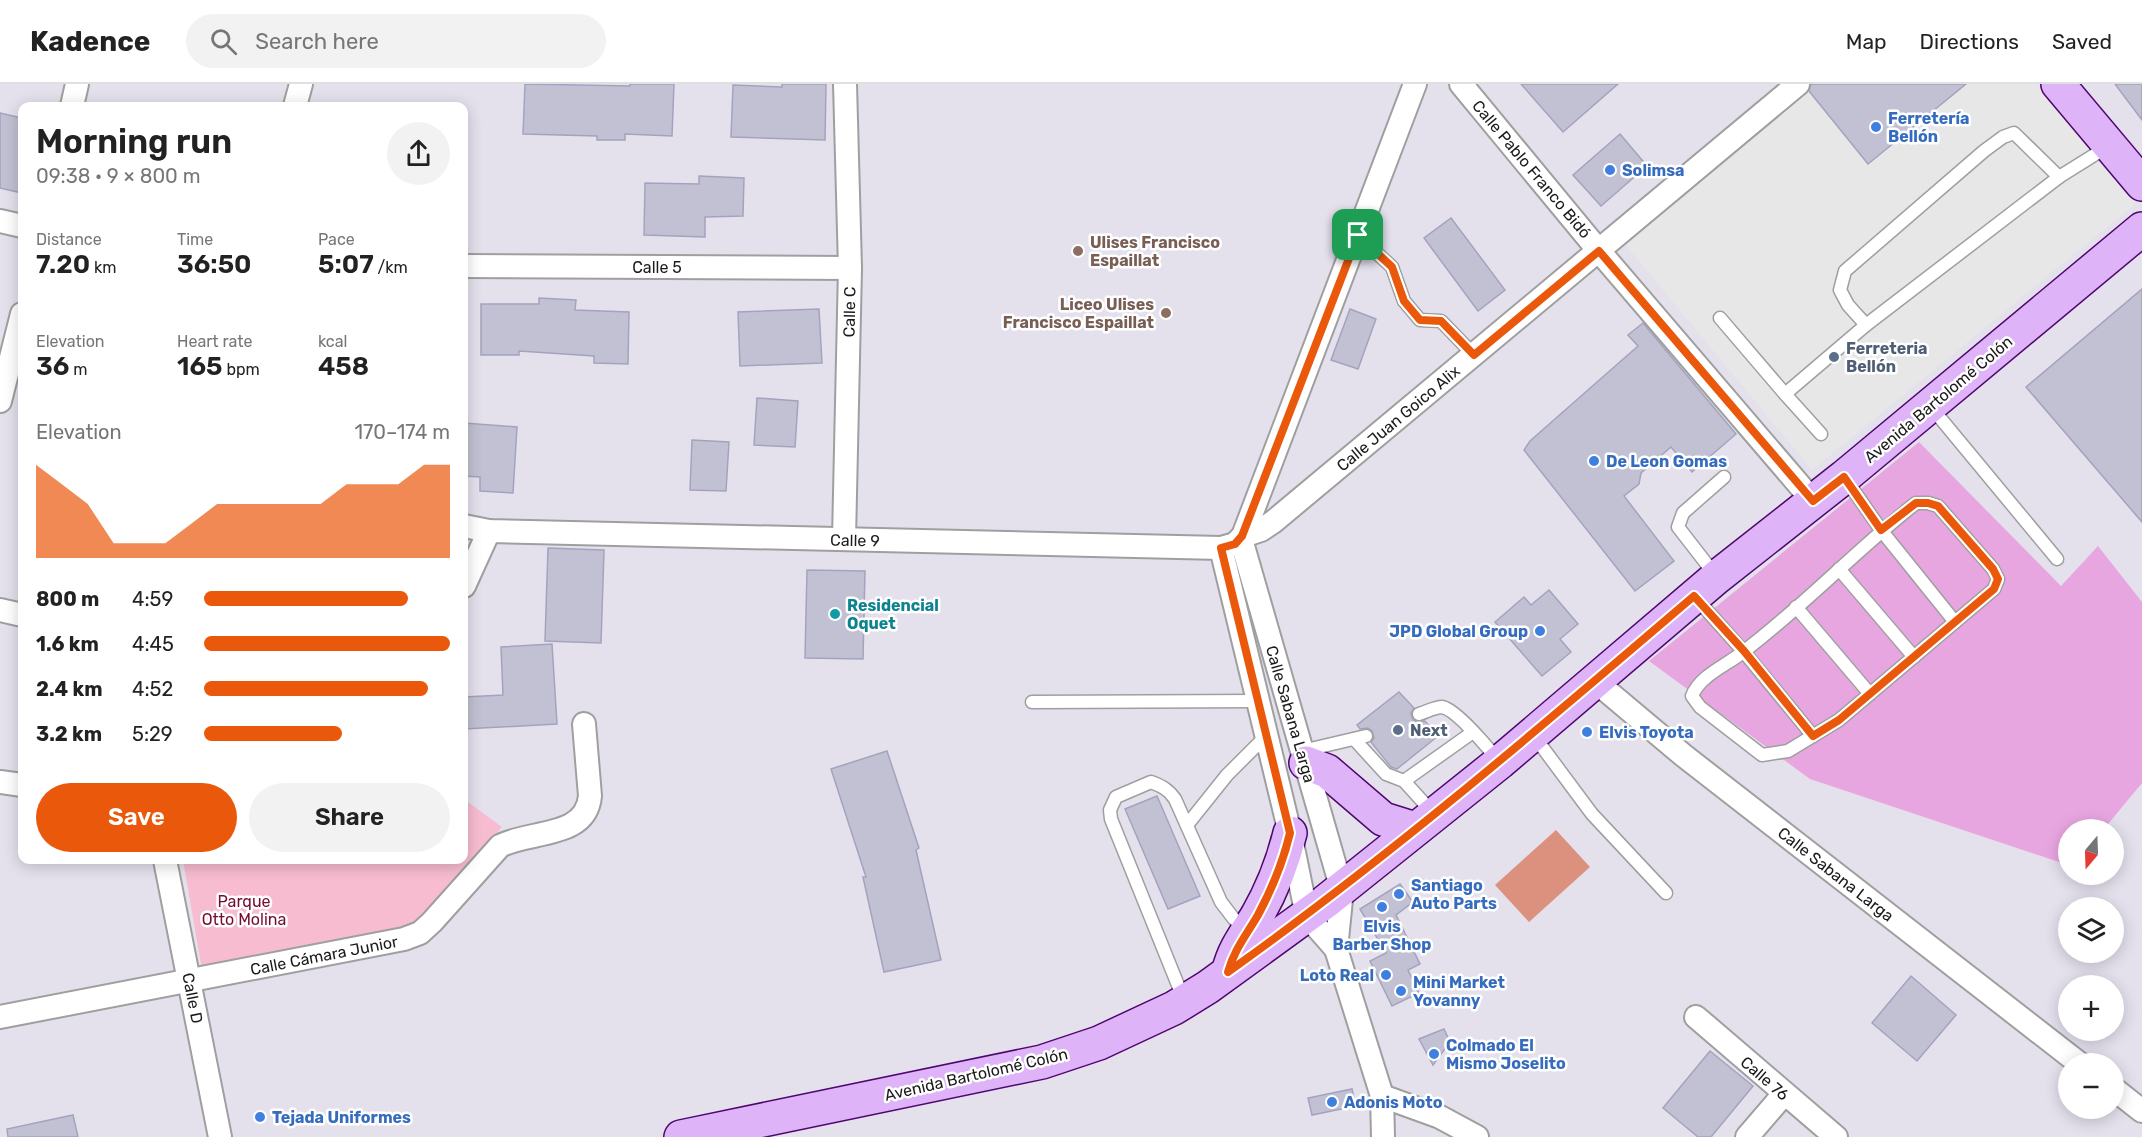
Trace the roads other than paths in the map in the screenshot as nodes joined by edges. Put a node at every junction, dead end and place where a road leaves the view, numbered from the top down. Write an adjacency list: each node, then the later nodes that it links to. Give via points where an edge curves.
1 (77, 84): 8 (street)
2 (301, 84): 9 (street)
3 (845, 84): 19 (street, Calle C)
4 (1415, 84): 16 (street)
5 (1461, 84): 17 (street, Calle Pablo Franco Bidó)
6 (1798, 84): 17 (street, Calle Juan Goico Alix)
7 (2068, 88): 10 (main road)
8 (73, 102)
9 (296, 102)
10 (2111, 145): 11 (lane); 12 (main road)
11 (2059, 177): 21 (lane); 21 (lane, via 2014,133 2003,137 1845,271 1840,290)
12 (2142, 184)
13 (0, 221): 14 (street)
14 (18, 225)
15 (2142, 229): 26 (main road, Avenida Bartolomé Colón)
16 (1358, 235): 23 (lane, via 1392,267 1404,301 1420,320 1441,321); 35 (street)
17 (1599, 251): 23 (street, Calle Juan Goico Alix); 30 (street, Calle Pablo Franco Bidó)
18 (468, 266): 19 (street, Calle 5)
19 (850, 268): 34 (street, Calle C)
20 (1720, 318): 24 (lane)
21 (1866, 326): 24 (lane)
22 (18, 330): 25 (street)
23 (1474, 355): 35 (street, Calle Juan Goico Alix, via 1273,522)
24 (1785, 394): 27 (lane)
25 (0, 401)
26 (1930, 406): 29 (main road, Avenida Bartolomé Colón); 36 (lane)
27 (1821, 434)
28 (1724, 477): 39 (lane, via 1683,513 1678,527)
29 (1844, 477): 30 (main road, Avenida Bartolomé Colón); 32 (lane)
30 (1813, 501): 39 (main road, Avenida Bartolomé Colón)
31 (468, 527): 33 (street, Calle 9)
32 (1881, 530): 37 (lane); 43 (lane); 43 (lane, via 1916,503 1938,506 1993,569 1998,579 1994,589)
33 (489, 531): 34 (street, Calle 9); 38 (street)
34 (844, 539): 35 (street, Calle 9)
35 (1235, 541): 48 (street, Calle Sabana Larga); 56 (street, Calle Sabana Larga)
36 (2056, 559)
37 (1839, 568): 40 (lane); 45 (lane)
38 (468, 577)
39 (1705, 587): 44 (lane); 46 (main road, Avenida Bartolomé Colón)
40 (1796, 607): 44 (lane); 47 (lane)
41 (0, 610): 42 (street)
42 (18, 614)
43 (1955, 622): 45 (lane)
44 (1744, 651): 55 (lane); 55 (lane, via 1695,686 1692,696 1700,707 1762,755 1788,751)
45 (1914, 657): 47 (lane)
46 (1594, 681): 53 (main road, Avenida Bartolomé Colón); 75 (street, Calle Sabana Larga, via 1683,755)
47 (1870, 694): 55 (lane)
48 (1258, 701): 49 (lane); 54 (street, Calle Sabana Larga)
49 (1032, 702)
50 (1419, 714): 52 (lane, via 1442,707)
51 (584, 724): 71 (street, Calle Cámara Junior, via 590,796 584,814 568,828 513,839 500,846 420,933)
52 (1473, 732): 57 (lane); 58 (lane)
53 (1532, 733): 57 (main road, Avenida Bartolomé Colón); 66 (lane, via 1592,814)
54 (1266, 736): 62 (lane); 63 (street, Calle Sabana Larga)
55 (1813, 736)
56 (1304, 757): 58 (lane, via 1360,737 1386,774); 61 (main road, via 1327,771 1383,819); 65 (street, Calle Sabana Larga)
57 (1500, 762): 61 (main road, Avenida Bartolomé Colón)
58 (1404, 781): 61 (lane)
59 (0, 782): 60 (street)
60 (18, 784)
61 (1425, 822): 65 (main road, Avenida Bartolomé Colón)
62 (1187, 825): 68 (lane, via 1221,902 1234,919); 72 (lane, via 1176,799 1151,782 1116,797 1112,803 1111,819)
63 (1290, 833): 67 (street, Calle Sabana Larga); 68 (main road, via 1282,865)
64 (166, 864): 71 (street, Calle D)
65 (1342, 890): 67 (main road, Avenida Bartolomé Colón); 69 (street)
66 (1666, 894)
67 (1307, 916): 69 (street); 70 (main road, Avenida Bartolomé Colón)
68 (1250, 927): 70 (main road)
69 (1336, 949): 77 (street)
70 (1228, 972): 72 (main road, Avenida Bartolomé Colón)
71 (190, 981): 73 (street, Calle Cámara Junior); 81 (street, Calle D)
72 (1184, 1002): 80 (main road, Avenida Bartolomé Colón, via 1099,1043 1042,1062)
73 (0, 1017)
74 (1696, 1017): 76 (street, Calle 76)
75 (2066, 1053)
76 (1784, 1094): 85 (street); 86 (street, Calle 76)
77 (1382, 1096): 83 (street); 84 (street, via 1440,1117)
78 (2124, 1097): 79 (street)
79 (2142, 1111)
80 (714, 1134): 82 (main road, Avenida Bartolomé Colón)
81 (220, 1137)
82 (681, 1137)
83 (1383, 1137)
84 (1477, 1137)
85 (1747, 1137)
86 (1836, 1137)

